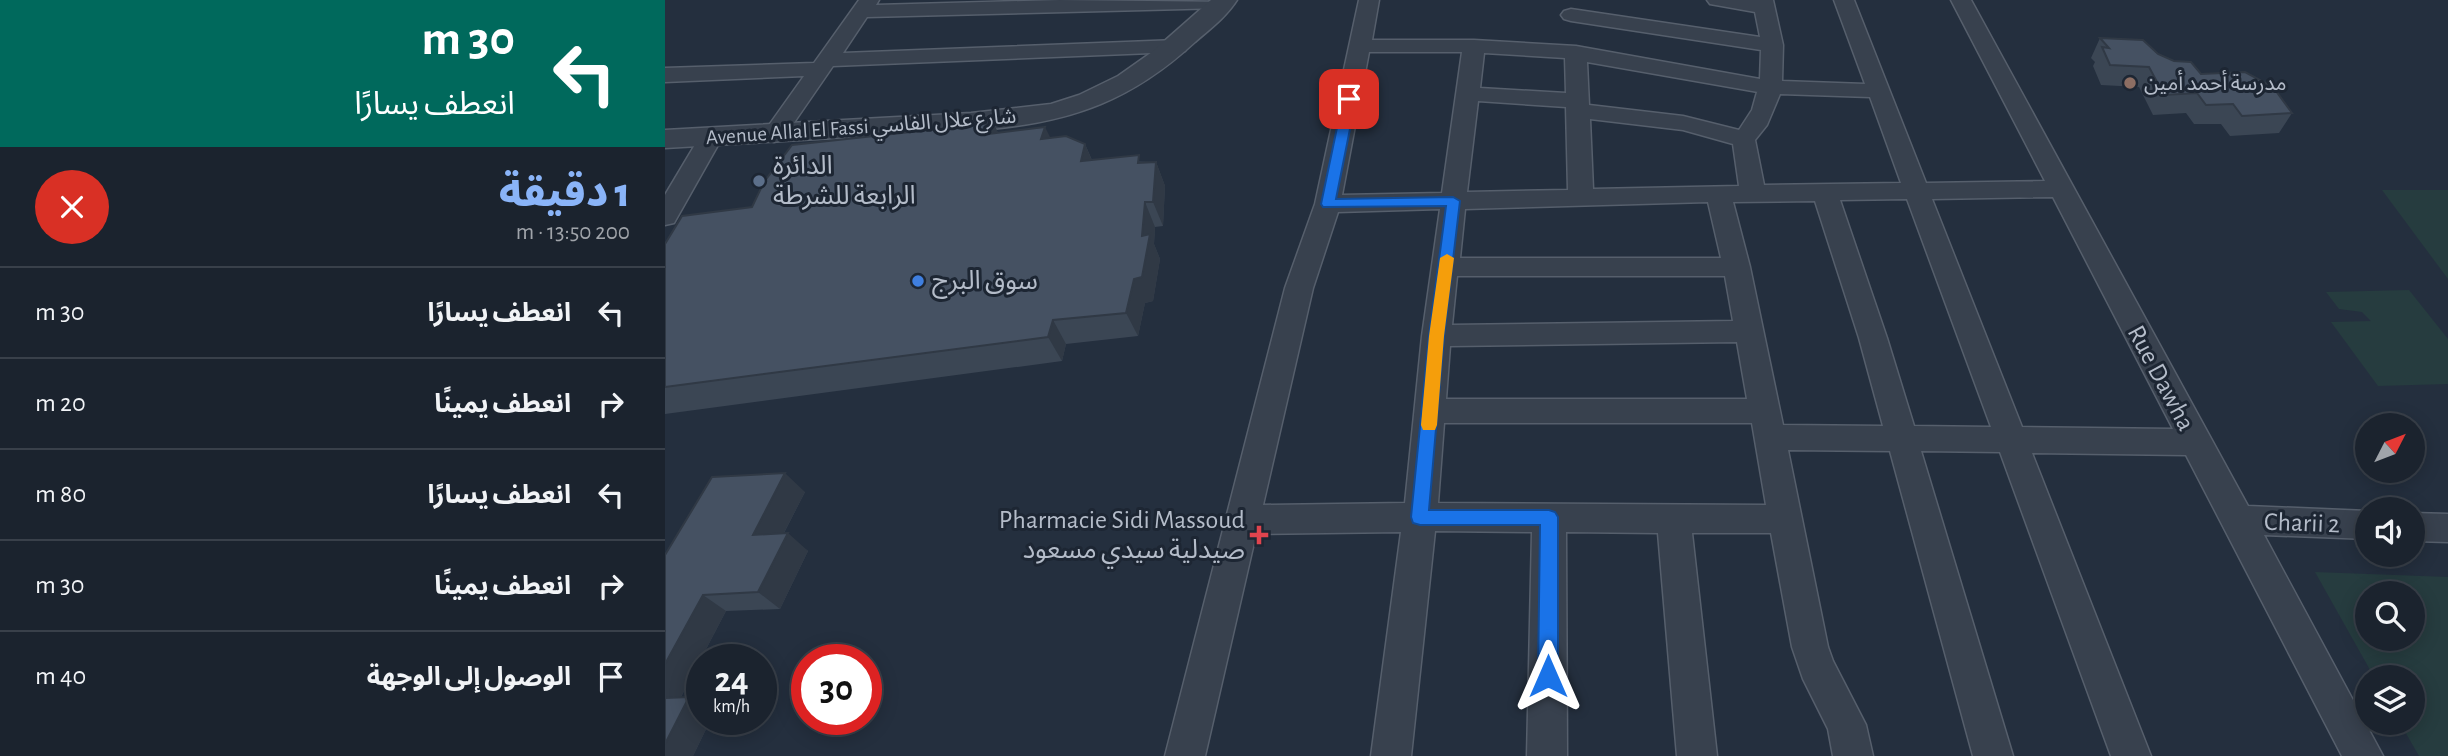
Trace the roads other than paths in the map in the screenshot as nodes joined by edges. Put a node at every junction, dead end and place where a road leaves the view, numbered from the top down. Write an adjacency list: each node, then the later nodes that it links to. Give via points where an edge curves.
1 (1369, 0): 11 (street)
2 (1717, 0): 6 (street)
3 (1844, 0): 17 (street)
4 (1961, 0): 24 (street, Rue Dawha)
5 (1225, 1): 7 (street); 10 (street, Avenue Allal El Fassi شارع علال الفاسي)
6 (1764, 4): 9 (street)
7 (865, 5): 14 (street)
8 (1575, 7): 9 (street); 13 (street)
9 (1772, 45): 16 (street)
10 (1177, 46): 14 (street); 20 (street, Avenue Allal El Fassi شارع علال الفاسي, via 1140,74 1056,112)
11 (1360, 46): 12 (street); 31 (street)
12 (1473, 46): 13 (street); 18 (street)
13 (1566, 51): 16 (street); 19 (street)
14 (824, 64): 15 (street); 20 (street)
15 (665, 75)
16 (1770, 88): 17 (street); 23 (street, via 1756,128)
17 (1877, 91): 26 (street)
18 (1467, 94): 19 (street); 30 (street)
19 (1578, 106): 23 (street); 29 (street)
20 (774, 135): 21 (street, Avenue Allal El Fassi شارع علال الفاسي)
21 (711, 138): 22 (street, Avenue Allal El Fassi شارع علال الفاسي); 32 (street)
22 (665, 139)
23 (1743, 139): 28 (street)
24 (2061, 189): 26 (street); 41 (street, Rue Dawha)
25 (1825, 193): 26 (street); 28 (street); 39 (street)
26 (1918, 193): 40 (street)
27 (1718, 194): 28 (street); 29 (street); 34 (street)
28 (1753, 194)
29 (1581, 197): 30 (street)
30 (1453, 201): 31 (street); 33 (street)
31 (1328, 204): 46 (street, via 1299,288)
32 (665, 217)
33 (1446, 267): 34 (street); 36 (street)
34 (1737, 267): 35 (street)
35 (1749, 331): 36 (street); 38 (street)
36 (1436, 336): 37 (street)
37 (1431, 411): 38 (street); 42 (street)
38 (1766, 424): 39 (street); 45 (street)
39 (1902, 439): 40 (street); 56 (street)
40 (2008, 439): 41 (street); 57 (street)
41 (2194, 442): 47 (street, Rue Dawha)
42 (1420, 517): 43 (street); 46 (street); 52 (street)
43 (1549, 517): 44 (street); 53 (street)
44 (1674, 519): 45 (street); 54 (street)
45 (1785, 519): 55 (street, via 1816,667 1846,725)
46 (1241, 520): 51 (street)
47 (2237, 520): 48 (street, Charii 2); 58 (street, Rue Dawha)
48 (2355, 525)
49 (2425, 527): 50 (street)
50 (2448, 528)
51 (1185, 756)
52 (1391, 756)
53 (1547, 756)
54 (1697, 756)
55 (1853, 756)
56 (1993, 756)
57 (2131, 756)
58 (2363, 756)

